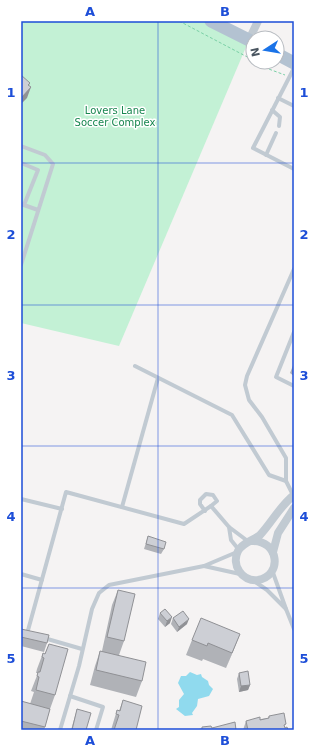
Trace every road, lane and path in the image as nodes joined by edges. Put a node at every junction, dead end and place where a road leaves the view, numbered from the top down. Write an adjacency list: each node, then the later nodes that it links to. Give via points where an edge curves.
1 (179, 21): 4 (path)
2 (211, 21): 3 (main road)
3 (245, 38)
4 (245, 56)
5 (285, 58): 6 (main road)
6 (294, 63)
7 (294, 68): 9 (lane)
8 (271, 70): 9 (path)
9 (289, 77): 10 (lane)
10 (278, 98): 11 (lane); 12 (lane)
11 (294, 106)
12 (272, 110): 13 (lane, via 280,117); 16 (lane, via 253,148)
13 (279, 126)
14 (276, 132): 16 (lane)
15 (21, 146): 20 (lane, via 45,155 53,164)
16 (266, 154): 18 (lane)
17 (21, 163): 19 (lane, via 38,170)
18 (294, 169)
19 (23, 204): 20 (lane)
20 (38, 210): 21 (lane)
21 (21, 265)
22 (294, 269): 27 (lane, via 245,385 249,400 286,458)
23 (294, 332): 26 (lane, via 276,377)
24 (135, 366): 25 (lane)
25 (158, 378): 27 (lane, via 232,415 269,475); 31 (lane)
26 (294, 386)
27 (286, 481): 28 (lane)
28 (293, 495): 36 (street, via 259,536)
29 (21, 498): 33 (lane)
30 (211, 506): 34 (lane); 34 (lane, via 217,501 213,495 206,494 200,500); 35 (lane)
31 (122, 507): 33 (lane, via 66,492); 34 (lane, via 184,524)
32 (294, 508): 38 (street, via 278,533)
33 (62, 509): 43 (lane)
34 (205, 511)
35 (229, 527): 36 (lane); 37 (lane, via 231,540)
36 (250, 542): 37 (street); 38 (street, via 266,544)
37 (238, 551): 39 (lane); 42 (street, via 236,563)
38 (273, 552): 40 (street)
39 (204, 566): 42 (lane); 51 (lane, via 109,585 99,593 92,609)
40 (272, 570): 44 (street, via 264,578); 45 (lane)
41 (21, 574): 43 (lane)
42 (241, 574): 44 (street)
43 (42, 580): 48 (lane)
44 (252, 580): 45 (lane, via 268,590)
45 (286, 609): 46 (lane)
46 (294, 629)
47 (21, 632): 48 (lane)
48 (27, 634): 49 (lane)
49 (34, 636)
50 (41, 638): 51 (lane)
51 (82, 649): 52 (lane)
52 (70, 696): 53 (lane); 54 (lane, via 103,707)
53 (60, 730)
54 (96, 730)

